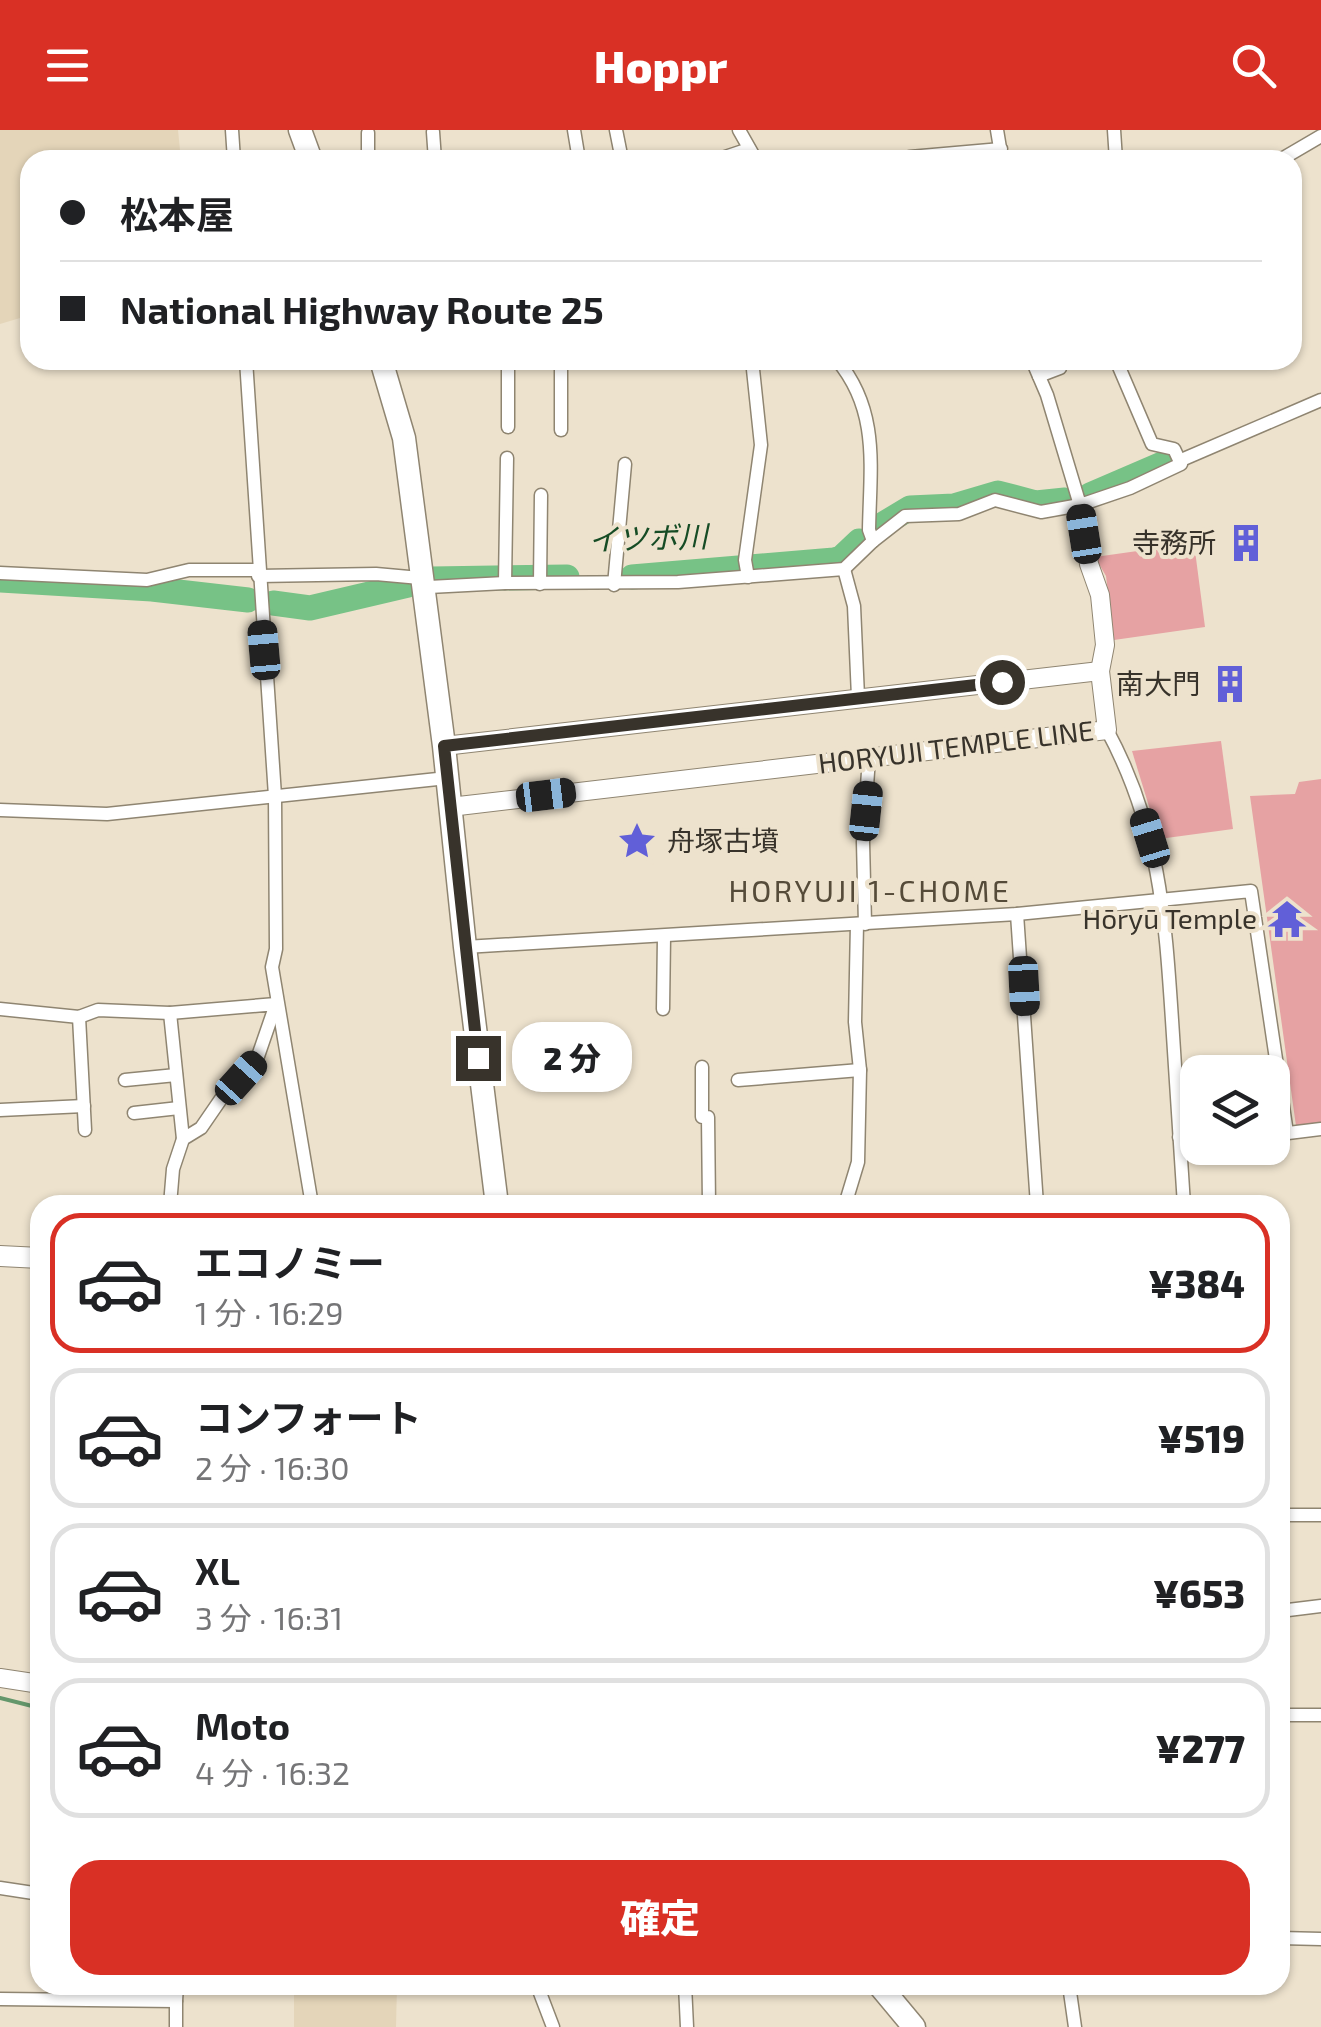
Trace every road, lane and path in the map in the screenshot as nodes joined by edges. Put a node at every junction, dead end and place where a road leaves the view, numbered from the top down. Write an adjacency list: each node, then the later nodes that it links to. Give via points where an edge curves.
1 (368, 132): 3 (street)
2 (1321, 136): 4 (street)
3 (368, 150)
4 (1297, 150)
5 (247, 370): 27 (street)
6 (385, 370): 31 (highway, via 404,438)
7 (508, 370): 16 (street)
8 (562, 370): 17 (street)
9 (753, 370): 25 (street, via 761,445)
10 (846, 370): 23 (street, via 865,406)
11 (1036, 370): 14 (street)
12 (1055, 370): 14 (street)
13 (1120, 370): 19 (street, via 1152,444 1174,449)
14 (1039, 376): 22 (street)
15 (1321, 400): 19 (street)
16 (508, 427)
17 (561, 430)
18 (508, 458): 28 (street)
19 (1180, 460): 22 (street, via 1130,488)
20 (626, 464): 30 (street)
21 (541, 495): 29 (street)
22 (1080, 505): 23 (street, via 1040,512 995,500 958,514 906,516); 32 (main road, via 1100,595)
23 (873, 541): 24 (street)
24 (844, 569): 25 (street); 33 (street, via 854,606)
25 (748, 572): 30 (street)
26 (0, 573): 27 (street, via 147,580 189,570)
27 (258, 573): 31 (street, via 376,574); 38 (street)
28 (505, 579): 29 (street); 31 (street)
29 (540, 579): 30 (street)
30 (615, 579)
31 (424, 582): 35 (highway)
32 (1100, 671): 33 (main road, HORYUJI TEMPLE LINE); 34 (main road, HORYUJI TEMPLE LINE)
33 (858, 698): 35 (main road, HORYUJI TEMPLE LINE)
34 (1107, 730): 36 (main road, HORYUJI TEMPLE LINE); 41 (street, via 1140,805)
35 (444, 746): 37 (highway)
36 (869, 758): 39 (main road, HORYUJI TEMPLE LINE); 43 (street)
37 (447, 778): 38 (street); 39 (highway)
38 (276, 796): 40 (street, via 106,814); 46 (street)
39 (450, 807): 45 (highway)
40 (0, 810)
41 (1163, 900): 42 (street); 51 (street, via 1251,891); 64 (street)
42 (1017, 914): 43 (street); 71 (street)
43 (861, 924): 44 (street); 53 (street, via 854,1022)
44 (664, 938): 45 (street); 47 (street)
45 (464, 947): 68 (highway)
46 (276, 1004): 49 (street); 65 (street, via 256,1062 201,1128); 67 (street)
47 (662, 1009)
48 (0, 1010): 50 (street)
49 (170, 1013): 50 (street, via 98,1010); 54 (street)
50 (79, 1017): 57 (street)
51 (1271, 1055)
52 (702, 1066): 69 (street)
53 (860, 1070): 56 (street, via 763,1085); 70 (street, via 858,1162)
54 (176, 1074): 55 (street); 58 (street)
55 (124, 1080)
56 (738, 1080)
57 (84, 1106): 59 (street); 62 (street)
58 (179, 1108): 60 (street); 65 (street)
59 (0, 1110)
60 (134, 1113)
61 (1321, 1129): 63 (street)
62 (85, 1130)
63 (1290, 1133)
64 (1179, 1137): 72 (street)
65 (182, 1139): 66 (street)
66 (171, 1195)
67 (310, 1195)
68 (496, 1195)
69 (709, 1195)
70 (849, 1195)
71 (1036, 1195)
72 (1183, 1195)
73 (0, 1256): 74 (main road)
74 (30, 1258)
75 (1290, 1516): 76 (street)
76 (1321, 1516)
77 (1321, 1606): 78 (street)
78 (1290, 1610)
79 (0, 1678): 80 (main road)
80 (30, 1682)
81 (1321, 1715): 82 (street)
82 (1290, 1716)
83 (0, 1888): 84 (street)
84 (30, 1892)
85 (1290, 1938): 86 (street)
86 (1321, 1940)
87 (176, 1995): 93 (street)
88 (540, 1995): 95 (street)
89 (685, 1995): 96 (street)
90 (887, 1995): 97 (highway)
91 (1070, 1995): 98 (street)
92 (0, 1999): 93 (street)
93 (176, 2001): 94 (street)
94 (176, 2027)
95 (554, 2027)
96 (686, 2027)
97 (914, 2027)
98 (1075, 2027)

